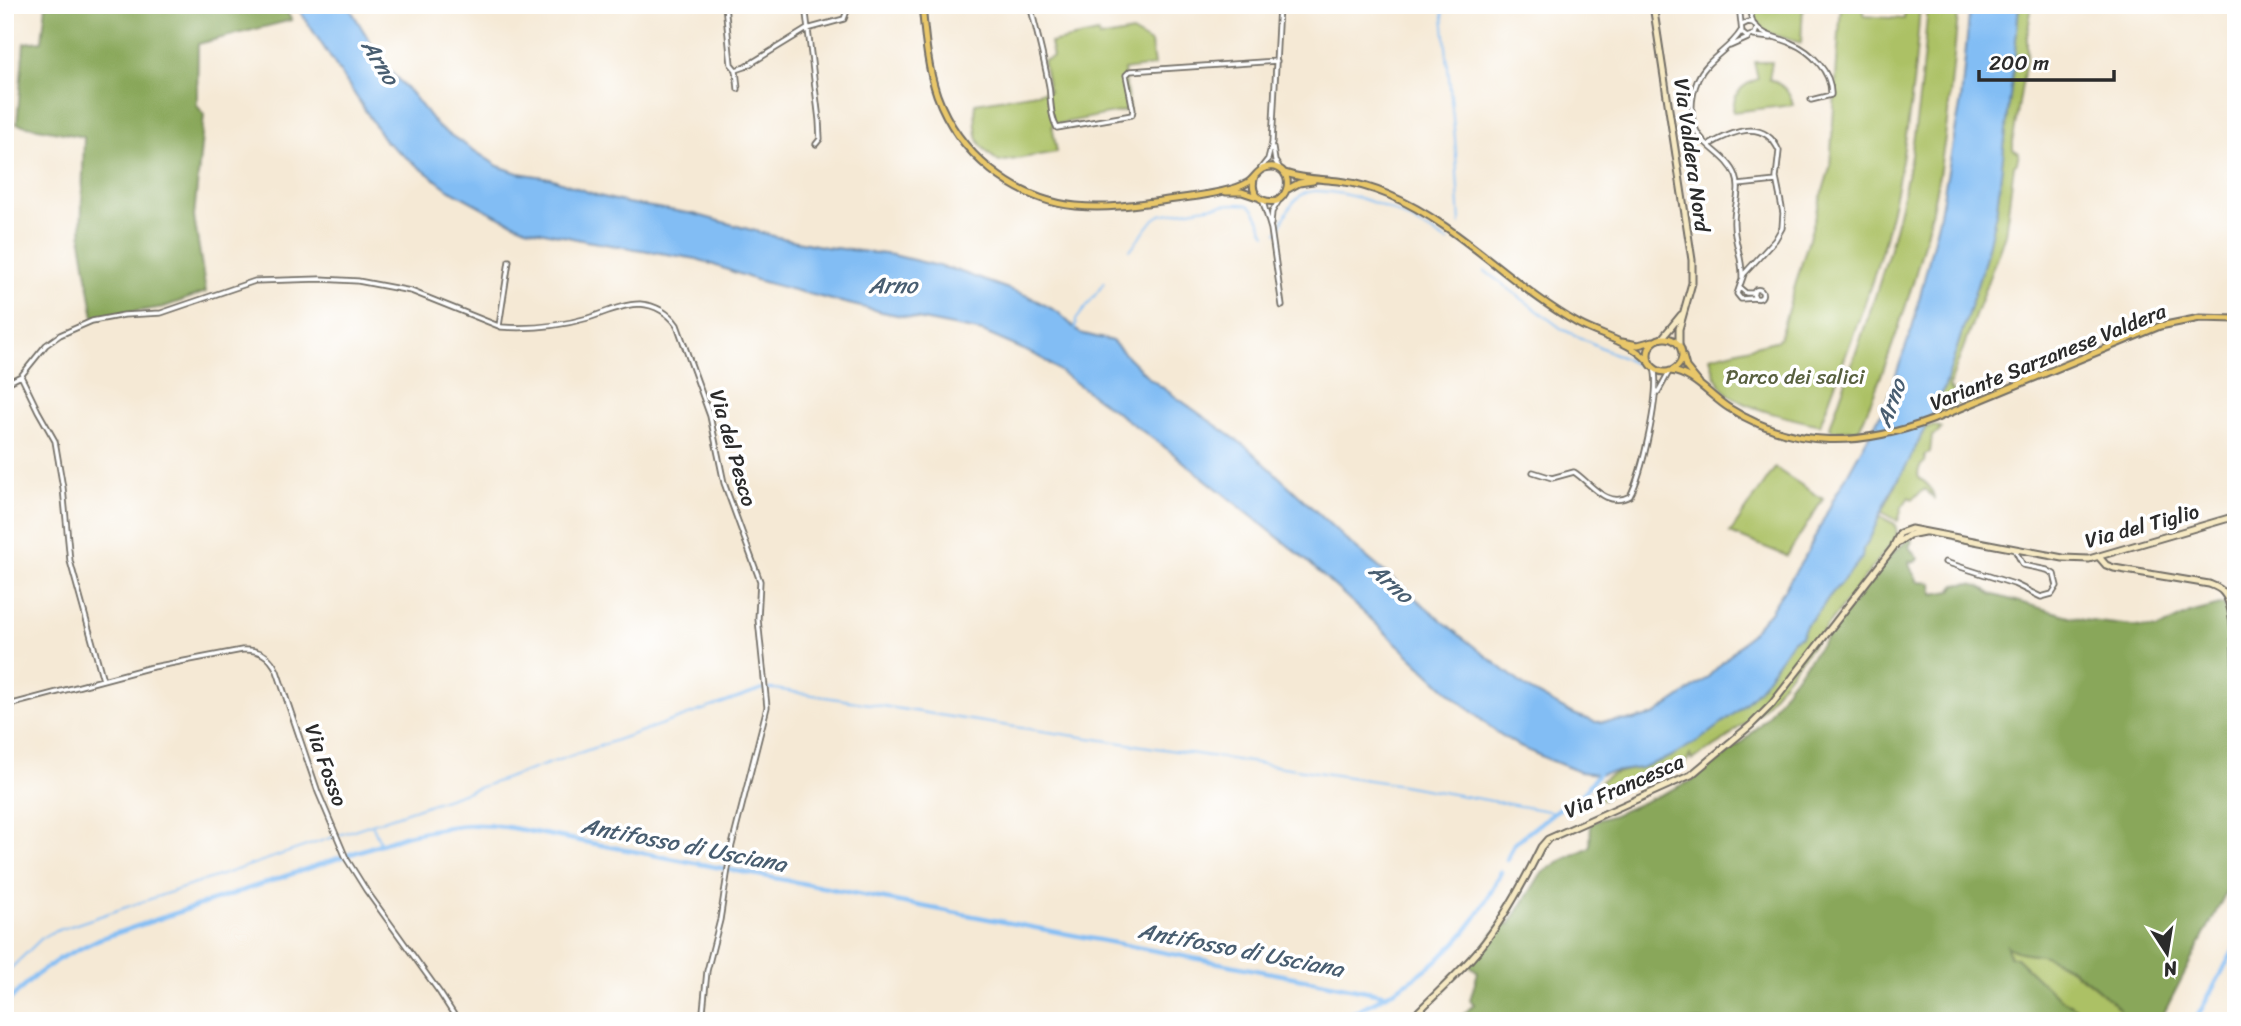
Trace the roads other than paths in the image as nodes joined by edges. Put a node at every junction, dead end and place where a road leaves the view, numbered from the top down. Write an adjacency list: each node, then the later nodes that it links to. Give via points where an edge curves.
1 (725, 5): 17 (street, via 731,64)
2 (804, 5): 12 (street)
3 (849, 5): 12 (street, via 844,19)
4 (922, 5): 29 (main road, via 929,64 942,107 965,145 1009,183 1046,200 1084,207)
5 (1030, 5): 16 (street, via 1058,128 1132,115 1128,71)
6 (1279, 5): 16 (street)
7 (1739, 5): 11 (street)
8 (1748, 5): 10 (street)
9 (1655, 8): 40 (main road, Via Valdera Nord, via 1692,260)
10 (1754, 24): 11 (street, via 1748,22); 13 (street, via 1756,33); 14 (street, via 1761,32)
11 (1742, 28): 13 (street, via 1744,36); 15 (street)
12 (807, 29): 17 (street); 21 (street, via 820,133)
13 (1751, 37): 14 (street); 15 (street)
14 (1781, 39): 19 (street, via 1813,57 1827,76 1830,96)
15 (1722, 51): 22 (street, via 1701,73 1693,99 1695,128)
16 (1277, 61): 20 (street)
17 (736, 70): 18 (street)
18 (738, 89)
19 (1811, 100)
20 (1272, 143): 23 (street); 24 (street)
21 (817, 144)
22 (1709, 145): 26 (street, via 1738,131 1764,135 1779,150); 27 (street, via 1731,167)
23 (1282, 171): 24 (main road, via 1272,167); 25 (main road); 28 (main road)
24 (1257, 174): 29 (main road, via 1244,185); 30 (main road, via 1253,187)
25 (1324, 180): 28 (main road); 45 (main road, via 1367,187 1410,205 1557,311)
26 (1776, 181): 27 (street); 35 (street, via 1782,230)
27 (1738, 186): 34 (street, via 1733,222)
28 (1288, 189): 31 (main road)
29 (1209, 194): 30 (main road, via 1242,192)
30 (1260, 199): 31 (main road); 32 (street)
31 (1280, 200): 32 (street, via 1272,212)
32 (1271, 229): 41 (street)
33 (509, 261): 43 (street)
34 (1742, 263): 35 (street); 36 (street)
35 (1751, 265): 36 (street)
36 (1742, 277): 37 (street)
37 (1739, 288): 38 (street); 39 (street, via 1738,299)
38 (1754, 293): 39 (street); 39 (street, via 1762,292 1761,298)
39 (1756, 298)
40 (1687, 303): 44 (main road); 47 (main road, Via Valdera Nord)
41 (1282, 306)
42 (2236, 319): 54 (main road, Variante Sarzanese Valdera, via 2169,323 1883,436 1831,440 1791,434 1744,417)
43 (499, 326): 52 (street, Via del Pesco, via 411,290 358,281 255,281 161,313 92,321 46,345); 66 (street, Via del Pesco, via 566,323 639,304 664,311 673,319 710,416 724,483 761,581 758,619 765,717 731,849)
44 (1663, 337): 46 (main road); 47 (main road)
45 (1612, 339): 46 (main road, via 1638,345); 49 (main road)
46 (1656, 340): 49 (main road, via 1649,348)
47 (1679, 345): 48 (main road)
48 (1682, 355): 51 (main road, via 1679,365); 54 (main road)
49 (1649, 362): 50 (main road)
50 (1654, 368): 51 (main road); 55 (street)
51 (1669, 371): 54 (main road, via 1681,373); 55 (street)
52 (21, 376): 53 (street); 63 (street, via 55,441 70,561)
53 (5, 384)
54 (1703, 388)
55 (1655, 397): 56 (street, via 1636,482 1628,498 1603,496 1574,472 1552,478)
56 (1533, 472)
57 (2236, 516): 60 (main road, Via del Tiglio)
58 (1924, 532): 59 (main road, Via del Tiglio); 67 (main road, Via Francesca, via 1902,531 1772,704 1705,765 1548,839 1484,943)
59 (2015, 549): 60 (main road, Via del Tiglio, via 2076,559); 61 (street, Via del Tiglio, via 2023,565 2054,574 2057,586 2052,594 2041,597)
60 (2099, 557): 62 (main road, via 2114,568 2221,590 2231,608)
61 (1945, 562)
62 (2236, 674)
63 (103, 680): 64 (street); 65 (street, Via Fosso, via 242,650 267,655 277,671 343,852)
64 (5, 706)
65 (457, 1021)
66 (702, 1021)
67 (1409, 1021)

